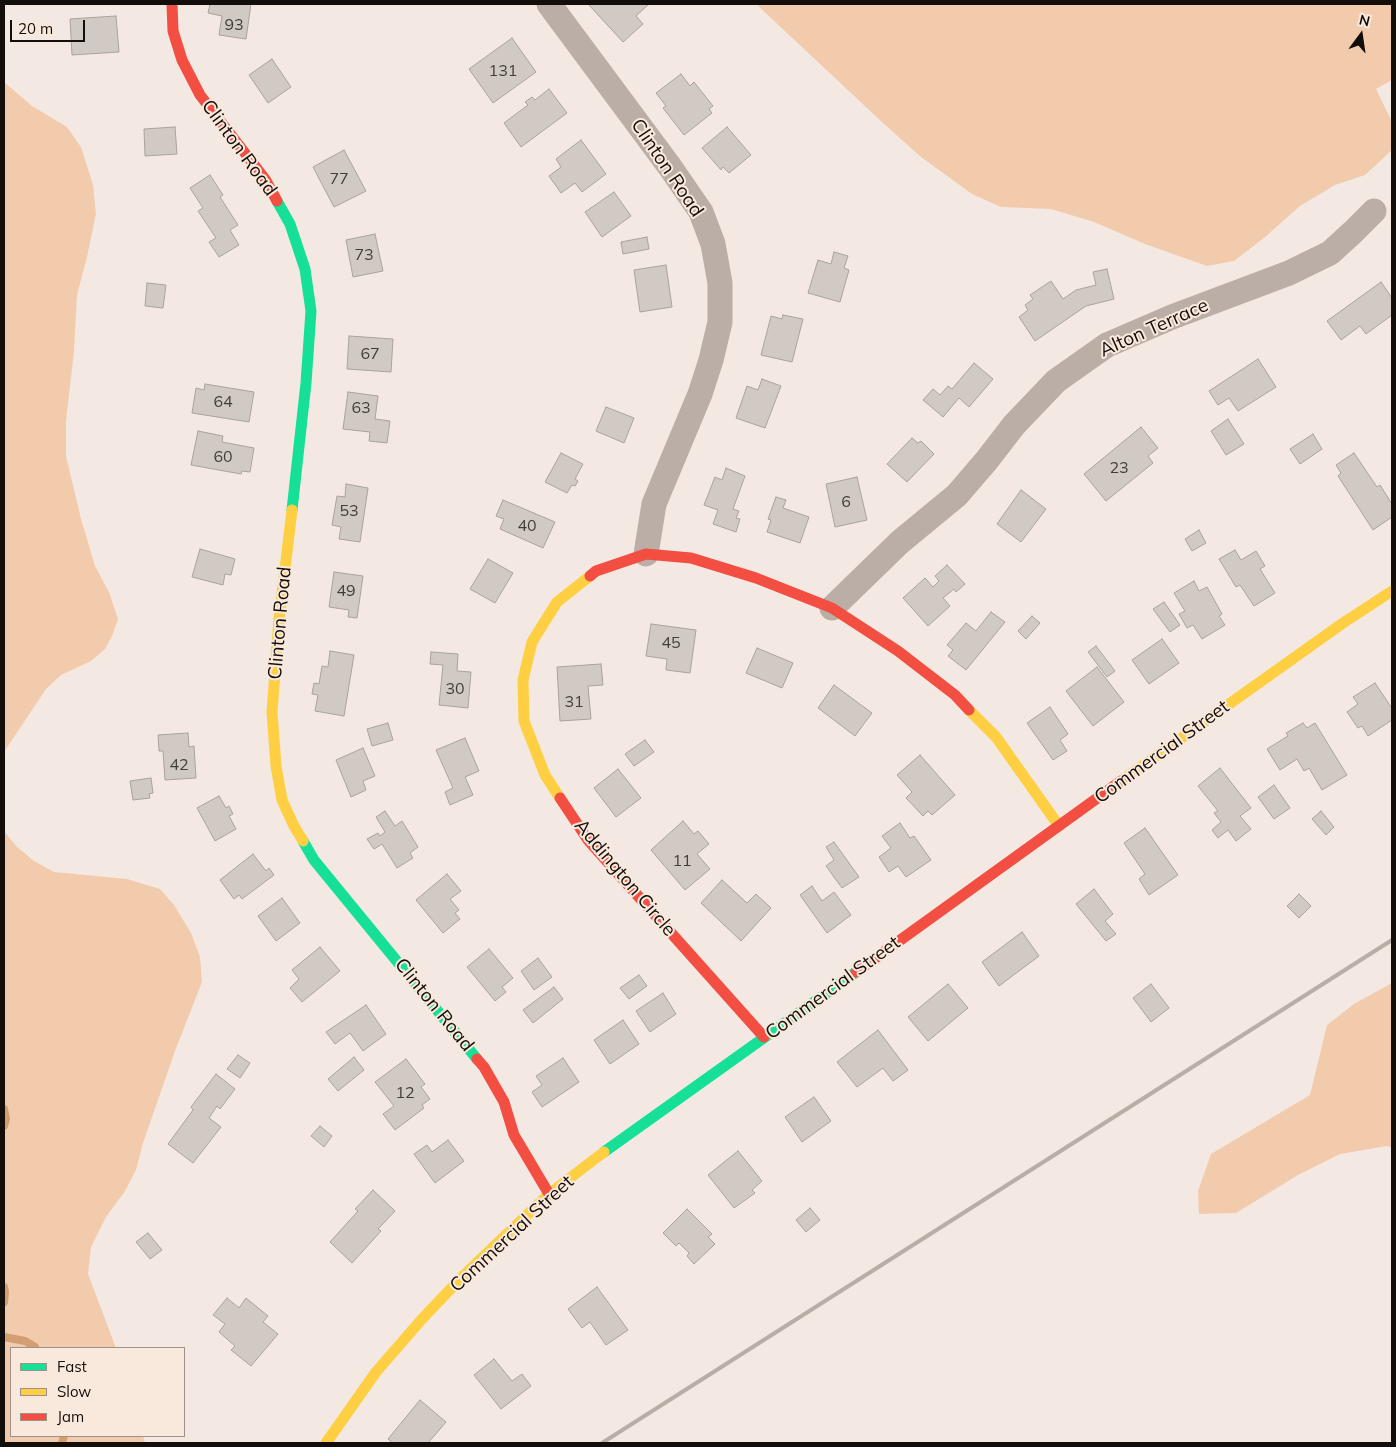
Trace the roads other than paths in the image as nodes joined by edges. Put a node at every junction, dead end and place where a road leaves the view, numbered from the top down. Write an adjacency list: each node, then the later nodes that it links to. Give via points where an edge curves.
1 (172, 4): 9 (street, Clinton Road, via 173,31 182,60 200,96 265,179 290,224 305,269 310,311 306,383 279,619 272,712 282,800 314,860 484,1067 504,1102 514,1135)
2 (549, 4): 4 (street, Clinton Road, via 700,212 713,244 720,283 720,322 711,360 654,504)
3 (1374, 211): 6 (street, Alton Terrace, via 1330,252 1289,273 1172,317 1107,346 1056,381 1014,424 957,494 900,542)
4 (646, 554): 6 (street, Addington Circle, via 691,558 756,578); 8 (street, Addington Circle, via 596,571 557,602 532,642 523,680 524,721 545,774 588,840)
5 (1392, 591): 7 (street, Commercial Street)
6 (832, 608): 7 (street, Addington Circle, via 898,651 955,695 996,737)
7 (1059, 826): 8 (street, Commercial Street)
8 (764, 1038): 9 (street, Commercial Street)
9 (549, 1194): 10 (street, Commercial Street, via 422,1319 376,1372)
10 (326, 1443)

